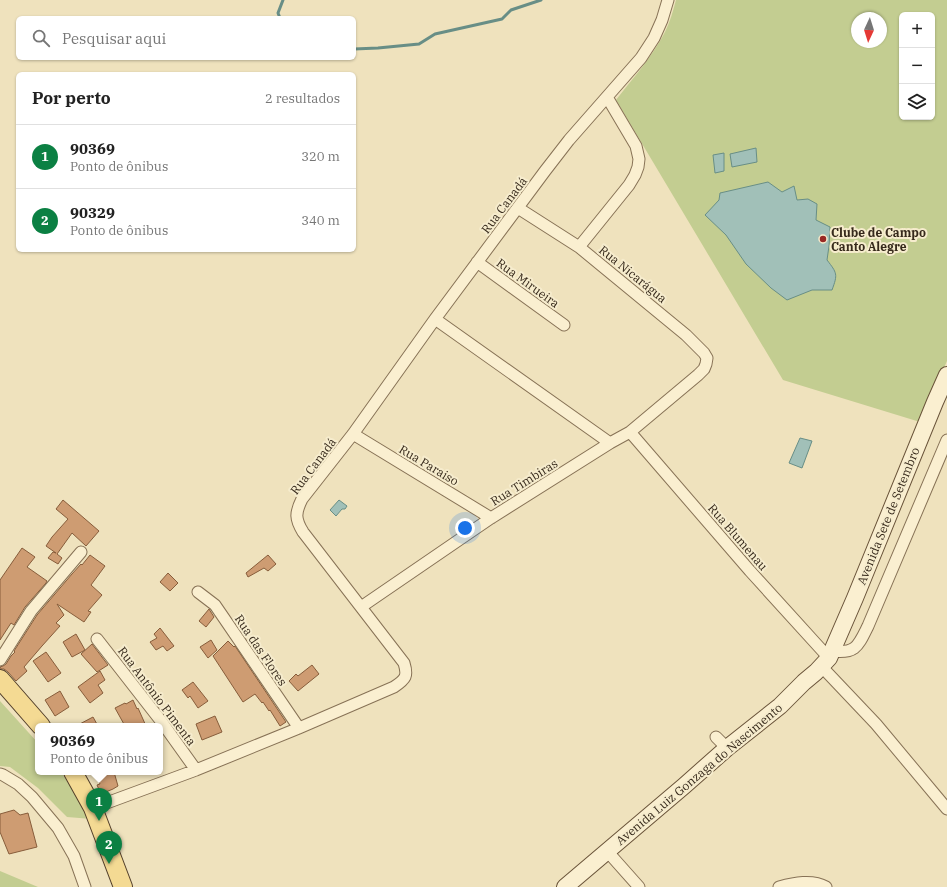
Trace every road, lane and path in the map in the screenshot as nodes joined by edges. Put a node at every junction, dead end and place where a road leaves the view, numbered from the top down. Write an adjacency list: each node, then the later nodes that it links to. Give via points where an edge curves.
1 (668, 0): 2 (street, Rua Canadá, via 654,38)
2 (606, 97): 3 (street, Rua Canadá, via 569,140); 4 (street, via 636,146 638,167 629,185)
3 (518, 208): 4 (street, Rua Nicarágua); 5 (street, Rua Canadá)
4 (579, 247): 8 (street, Rua Nicarágua, via 696,344 707,358 704,369)
5 (477, 262): 6 (street, Rua Canadá); 7 (street, Rua Mirueira)
6 (435, 319): 11 (street, Rua Canadá); 13 (street)
7 (564, 325)
8 (698, 375): 10 (street, Rua Timbiras)
9 (947, 375): 19 (main road, Avenida Sete de Setembro, via 855,598)
10 (630, 432): 13 (street, Rua Timbiras); 19 (street, Rua Blumenau)
11 (353, 434): 14 (street, Rua Paraiso); 17 (street, Rua Canadá, via 302,500 296,513 303,532)
12 (947, 440): 19 (street, via 860,643 849,651)
13 (610, 443): 14 (street, Rua Timbiras)
14 (492, 518): 17 (street, Rua Timbiras)
15 (81, 552): 20 (street, via 30,611)
16 (198, 592): 23 (street, Rua das Flores, via 215,605)
17 (361, 607): 23 (street, Rua Canadá, via 404,663 405,679 394,687)
18 (97, 639): 26 (street, Rua Antônio Pimenta, via 162,721)
19 (827, 658): 25 (main road, Avenida Luiz Gonzaga do Nascimento, via 780,706); 30 (street, Rua Blumenau, via 876,724)
20 (0, 660)
21 (0, 679): 22 (main road)
22 (38, 723)
23 (299, 728): 26 (street, Rua Canadá)
24 (716, 737): 25 (street)
25 (726, 748): 31 (main road, Avenida Luiz Gonzaga do Nascimento)
26 (196, 770): 29 (street, Rua Canadá)
27 (0, 774): 32 (street, via 18,784 32,797 58,828 74,856)
28 (75, 775): 29 (main road)
29 (93, 808): 33 (main road)
30 (947, 809)
31 (607, 851): 34 (main road, Avenida Luiz Gonzaga do Nascimento); 35 (street)
32 (86, 887)
33 (123, 887)
34 (565, 887)
35 (639, 887)
36 (779, 887): 37 (street, via 803,882)
37 (826, 887)

